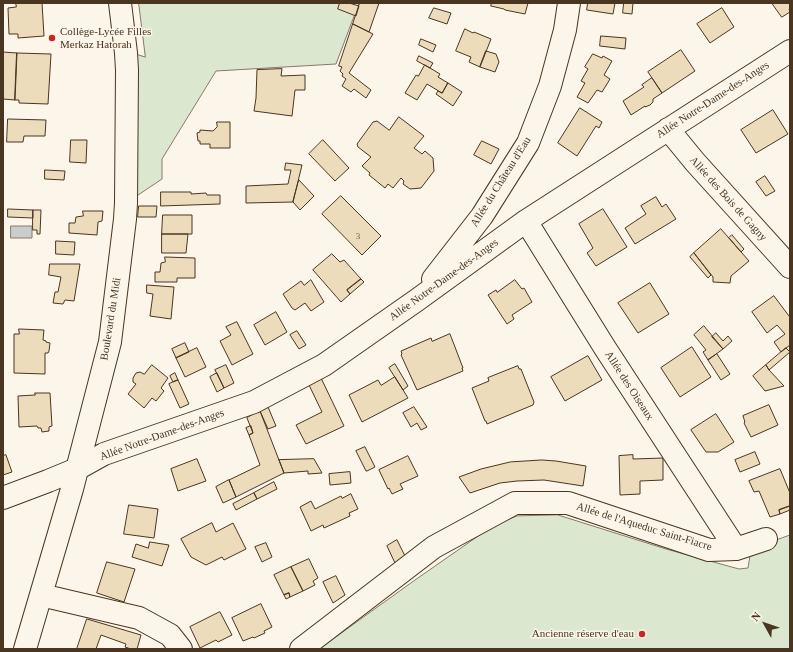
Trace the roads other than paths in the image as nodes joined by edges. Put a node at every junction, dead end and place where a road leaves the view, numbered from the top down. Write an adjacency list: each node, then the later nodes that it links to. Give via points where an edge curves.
1 (120, 3): 8 (street, Boulevard du Midi, via 127,70 125,218 110,342)
2 (569, 3): 7 (street, Allée du Château d'Eau, via 550,86 528,143 482,216)
3 (790, 51): 4 (street, Allée Notre-Dame-des-Anges)
4 (668, 129): 5 (street, Allée Notre-Dame-des-Anges); 6 (street, Allée des Bois de Gagny)
5 (526, 221): 7 (street, Allée Notre-Dame-des-Anges); 11 (street, Allée des Oiseaux)
6 (790, 267)
7 (416, 300): 8 (street, Allée Notre-Dame-des-Anges, via 324,366 254,402 104,454)
8 (77, 469): 9 (street, Allée Notre-Dame-des-Anges); 12 (street, Boulevard du Midi)
9 (3, 498)
10 (766, 539): 11 (street, Allée de l'Aqueduc Saint-Fiacre)
11 (736, 549): 15 (street, Allée de l'Aqueduc Saint-Fiacre, via 709,550 568,503 515,503 434,548)
12 (41, 595): 13 (street, Boulevard du Midi); 14 (street, via 138,618 170,635)
13 (25, 649)
14 (181, 649)
15 (301, 649)

